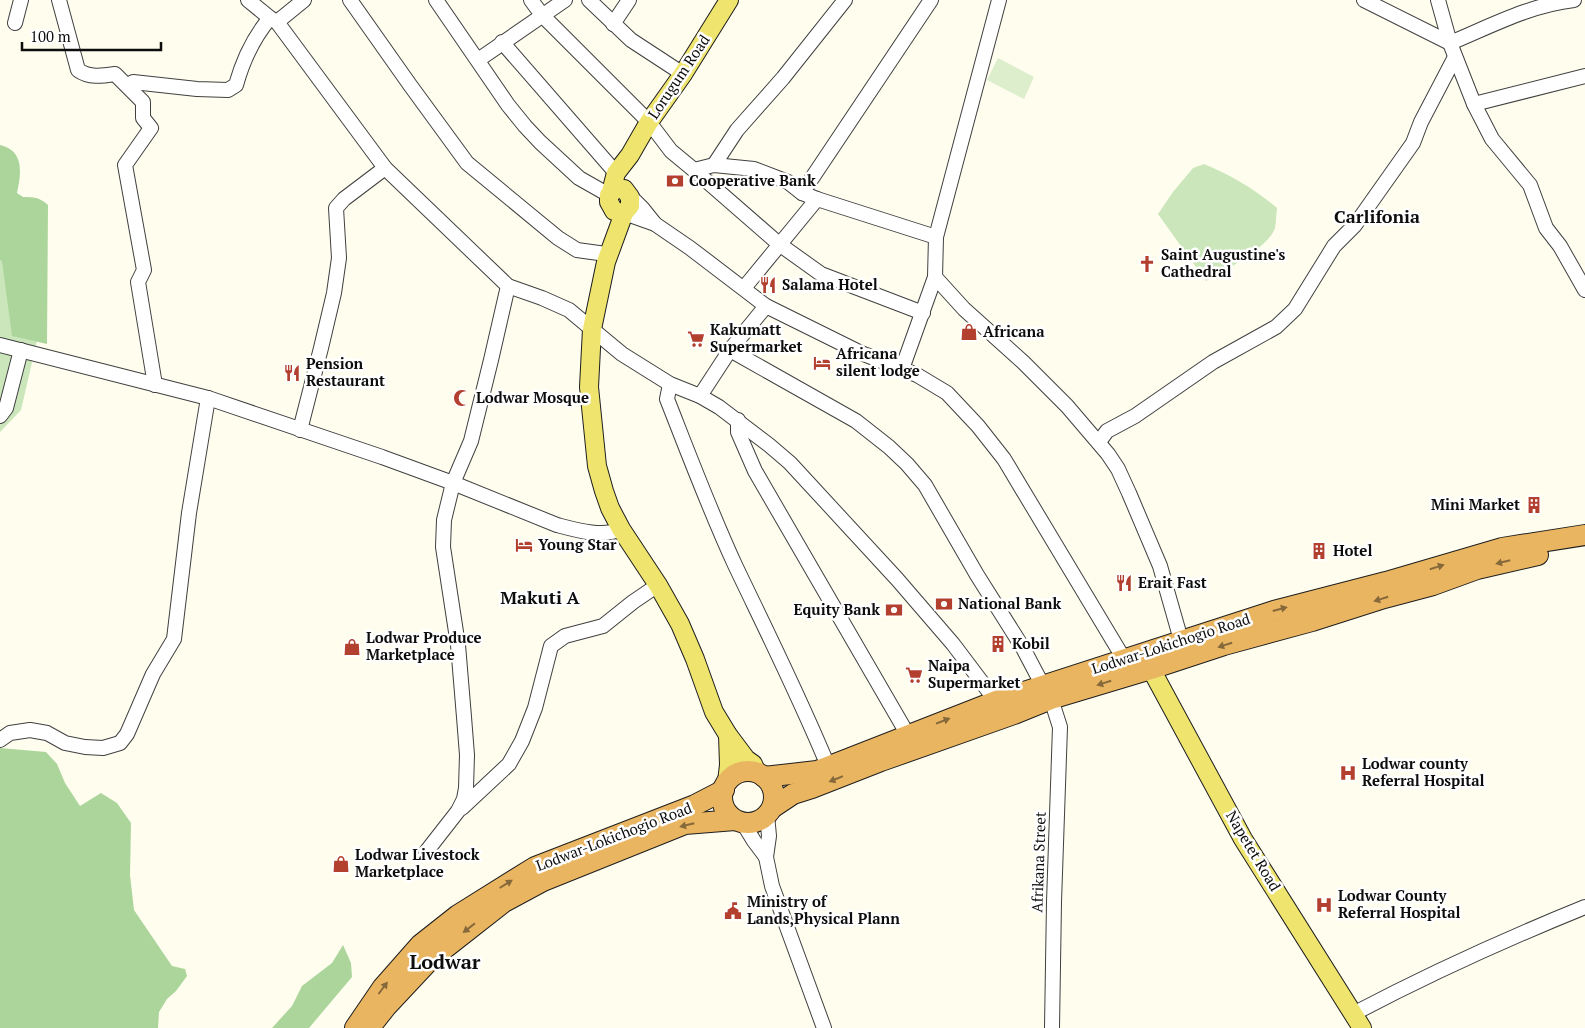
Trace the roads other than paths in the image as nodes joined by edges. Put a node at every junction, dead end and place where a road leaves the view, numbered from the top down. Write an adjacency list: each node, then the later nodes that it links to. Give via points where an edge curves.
1 (21, 0): 20 (street)
2 (59, 0): 56 (street, via 78,70 97,77 114,74 143,102 143,118 151,128 125,166 144,270 138,282)
3 (248, 0): 19 (street)
4 (304, 0): 19 (street)
5 (350, 0): 43 (street, via 467,163 558,238 577,250)
6 (436, 0): 25 (street)
7 (531, 0): 18 (street)
8 (565, 0): 18 (street)
9 (589, 0): 21 (street)
10 (628, 0): 21 (street)
11 (729, 0): 26 (main road, Lorugum Road)
12 (845, 0): 32 (street, via 737,130)
13 (930, 0): 36 (street)
14 (999, 0): 41 (street)
15 (1364, 0): 23 (street)
16 (1438, 0): 23 (street)
17 (1574, 0): 23 (street, via 1525,11)
18 (542, 15): 22 (street); 30 (street)
19 (274, 20): 28 (street, via 256,35 236,85 228,90); 33 (street)
20 (15, 23)
21 (613, 24): 26 (street, via 631,40)
22 (502, 42): 25 (street); 35 (street)
23 (1450, 43): 24 (street)
24 (1455, 57): 29 (street); 62 (street, via 1413,143 1355,225 1334,246 1295,309 1276,327 1213,362 1108,431)
25 (478, 60): 37 (street, via 508,105 540,142 578,178)
26 (683, 74): 30 (main road, Lorugum Road)
27 (1585, 76): 29 (street)
28 (133, 82)
29 (1474, 104): 47 (street, via 1492,139 1530,185 1546,228)
30 (649, 122): 31 (main road, Lorugum Road); 34 (street, via 671,151)
31 (630, 155): 35 (main road); 37 (main road)
32 (714, 165): 34 (street); 36 (street, via 761,171 788,182)
33 (385, 168): 45 (street); 61 (street, via 336,208 338,267 322,348)
34 (694, 170): 42 (street)
35 (616, 174): 37 (main road)
36 (802, 193): 38 (street)
37 (617, 196): 39 (main road, via 630,206); 40 (street, via 643,209); 43 (main road)
38 (817, 199): 41 (street); 42 (street)
39 (624, 213): 40 (street); 43 (main road)
40 (655, 224): 46 (street)
41 (936, 237): 44 (street)
42 (779, 244): 46 (street); 49 (street, via 821,274)
43 (606, 258): 50 (main road)
44 (935, 277): 49 (street); 62 (street)
45 (508, 286): 50 (street, via 569,310); 63 (street, via 471,441)
46 (744, 288): 48 (street)
47 (1585, 290)
48 (766, 306): 53 (street); 54 (street, via 861,353)
49 (923, 313): 54 (street)
50 (592, 329): 55 (street, via 622,354); 64 (main road, via 590,387 596,456 604,492)
51 (0, 345): 52 (street)
52 (21, 350): 56 (street); 59 (street, via 6,408)
53 (730, 350): 57 (street); 71 (street, Afrikana Street, via 856,421 907,464 925,484)
54 (902, 369): 69 (street, via 947,393 1004,459)
55 (670, 384): 57 (street); 76 (street, via 667,399 703,492)
56 (155, 385): 58 (street)
57 (700, 396): 60 (street)
58 (208, 398): 61 (street); 75 (street, via 189,513 174,639 153,674 127,734 120,743 104,748 65,743 47,732 30,730 10,733)
59 (0, 416)
60 (738, 420): 72 (street, via 790,463 823,498 953,644); 74 (street, via 738,432 756,471)
61 (300, 430): 63 (street)
62 (1099, 442): 68 (street, via 1118,469 1146,533 1167,588)
63 (453, 483): 64 (street, via 564,527 600,533); 79 (street, via 444,520 443,547 458,645 467,755 466,788)
64 (621, 529): 67 (main road)
65 (1585, 536): 68 (highway, Lodwar-Lokichogio Road, one-way to 65, via 1274,610 1502,548)
66 (1585, 547): 70 (highway, Lodwar-Lokichogio Road, one-way to 70, via 1477,569)
67 (658, 585): 73 (main road, via 680,624 714,712); 79 (street, via 603,626 564,636 551,646 535,708 522,741 509,764)
68 (1181, 640): 69 (highway, Lodwar-Lokichogio Road)
69 (1124, 659): 71 (highway, Lodwar-Lokichogio Road)
70 (1151, 669): 71 (highway, Lodwar-Lokichogio Road, one-way to 71); 85 (main road, Napetet Road, via 1243,839)
71 (1047, 692): 72 (highway, Lodwar-Lokichogio Road); 80 (highway, Lodwar-Lokichogio Road, one-way to 80, via 1014,714 793,794); 89 (street, Afrikana Street, via 1060,727)
72 (996, 701): 74 (highway, Lodwar-Lokichogio Road, one-way to 72)
73 (728, 735): 77 (main road); 78 (main road, via 729,765)
74 (908, 735): 76 (highway, Lodwar-Lokichogio Road)
75 (0, 740)
76 (828, 766): 77 (highway, Lodwar-Lokichogio Road, via 817,771)
77 (760, 775): 78 (highway, via 740,772); 80 (highway, via 773,790)
78 (725, 786): 81 (highway, via 724,806); 86 (highway, Lodwar-Lokichogio Road, one-way to 78, via 384,986 420,945 458,915 535,867 694,805)
79 (458, 811): 82 (street)
80 (770, 811): 81 (highway, via 752,823); 83 (street)
81 (739, 821): 83 (street); 87 (highway, Lodwar-Lokichogio Road, one-way to 87, via 685,824 543,881 504,902 430,960)
82 (426, 852)
83 (766, 857): 88 (street, via 772,886)
84 (1585, 907): 85 (street, via 1439,970)
85 (1357, 1021)
86 (355, 1028)
87 (370, 1028)
88 (824, 1028)
89 (1052, 1028)

